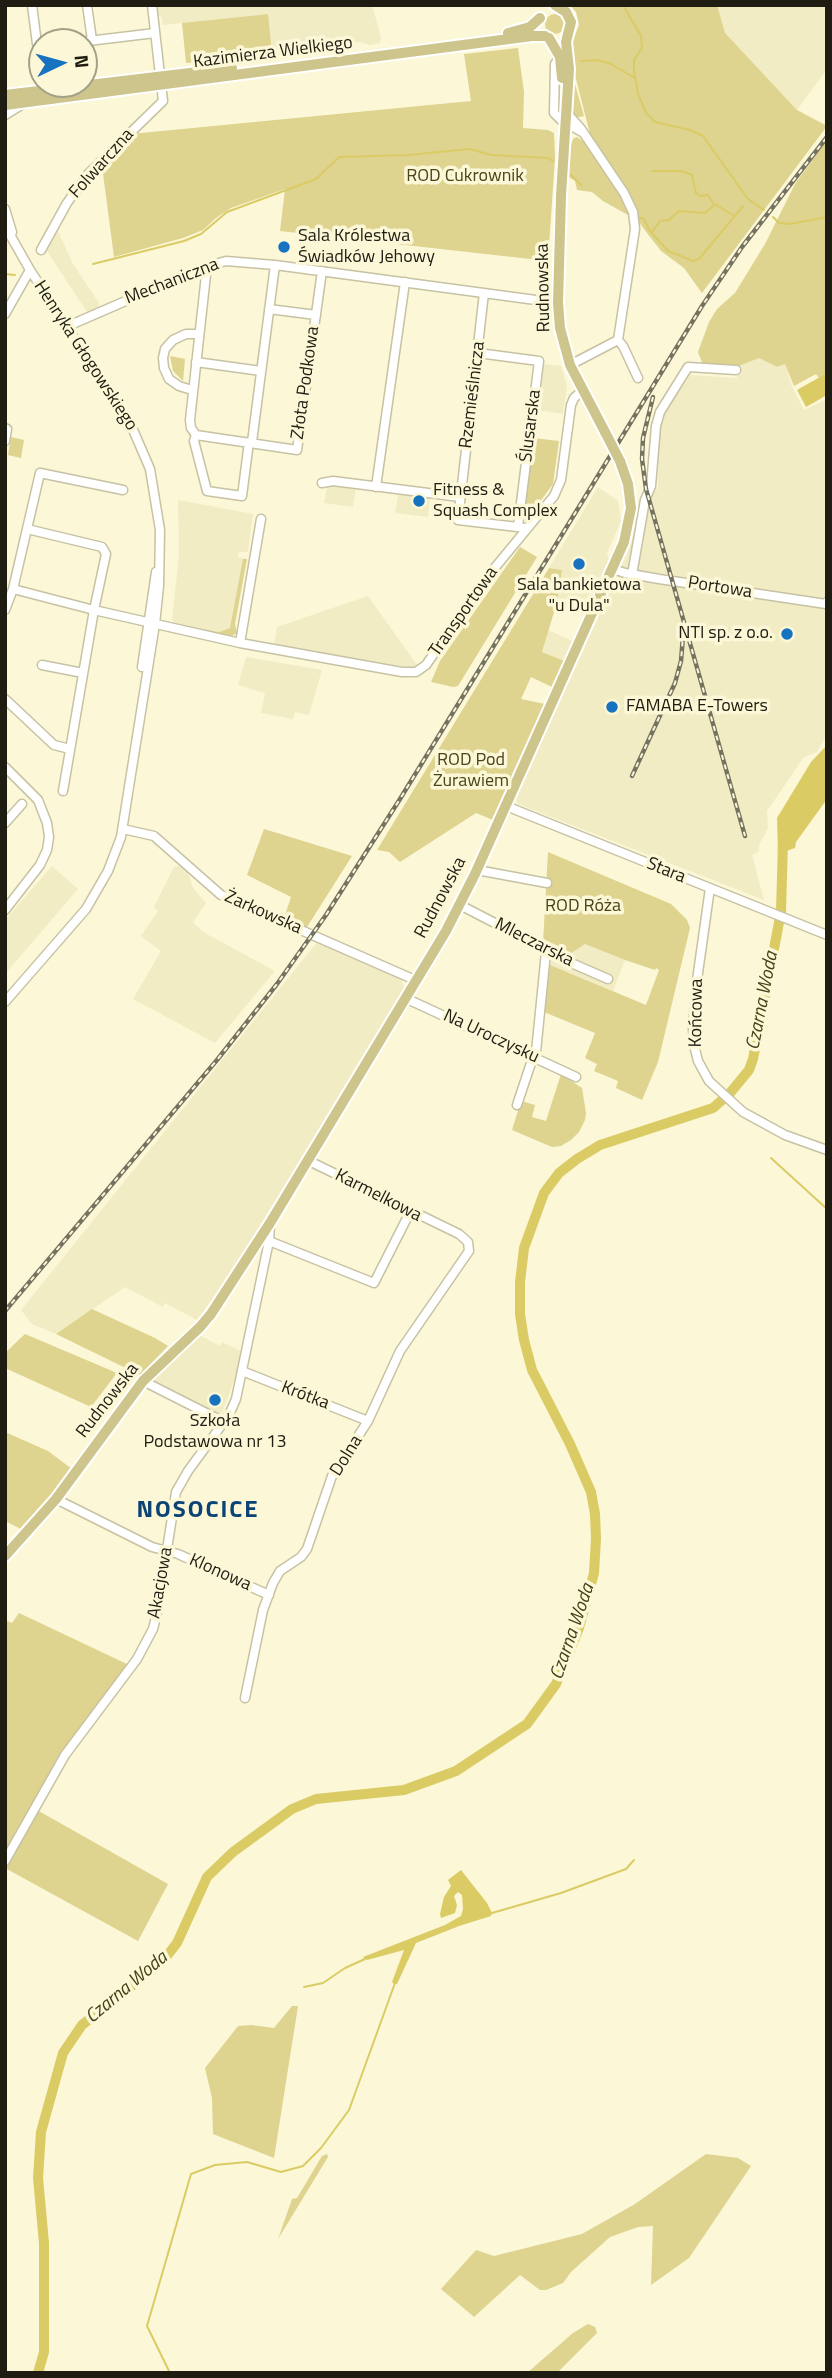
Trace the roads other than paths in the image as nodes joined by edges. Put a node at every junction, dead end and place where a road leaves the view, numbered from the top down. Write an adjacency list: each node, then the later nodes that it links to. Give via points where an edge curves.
1 (32, 5): 6 (street)
2 (88, 5): 7 (street)
3 (152, 5): 8 (street)
4 (557, 6): 5 (main road); 9 (main road, via 569,17)
5 (541, 12): 10 (main road, via 539,28); 12 (main road, Kazimierza Wielkiego, via 530,27 512,33)
6 (35, 28)
7 (91, 28)
8 (155, 33): 11 (street); 12 (street)
9 (567, 33): 10 (main road, via 561,38); 22 (main road, Rudnowska)
10 (547, 37): 12 (main road, Kazimierza Wielkiego); 22 (main road, Rudnowska, via 560,57)
11 (98, 39)
12 (161, 80): 14 (main road, Kazimierza Wielkiego); 29 (street, Folwarczna, via 163,101 88,174)
13 (5, 88): 16 (street)
14 (98, 88)
15 (5, 94): 17 (main road, Kazimierza Wielkiego)
16 (28, 96)
17 (28, 97)
18 (28, 98): 20 (main road, Kazimierza Wielkiego)
19 (29, 98): 21 (street)
20 (5, 105)
21 (5, 114)
22 (564, 119): 23 (street); 24 (main road, Rudnowska); 25 (main road, Rudnowska)
23 (585, 134): 24 (street, via 574,133); 42 (street, via 632,212 635,237)
24 (565, 145): 25 (main road, Rudnowska)
25 (562, 165): 36 (main road, Rudnowska)
26 (5, 209): 28 (street, Henryka Głogowskiego)
27 (5, 226): 28 (street, Henryka Głogowskiego)
28 (15, 245): 32 (street, Henryka Głogowskiego)
29 (41, 250)
30 (275, 265): 31 (street, Mechaniczna, via 226,261); 33 (street, Mechaniczna); 37 (street)
31 (204, 267): 40 (street, Mechaniczna); 41 (street)
32 (30, 270): 38 (street); 40 (street, Henryka Głogowskiego)
33 (322, 271): 34 (street, Mechaniczna); 39 (street, Złota Podkowa)
34 (405, 282): 35 (street, Mechaniczna); 56 (street)
35 (484, 293): 36 (street, Mechaniczna); 43 (street, Rzemieślnicza)
36 (558, 303): 45 (main road, Rudnowska)
37 (269, 309): 39 (street); 47 (street)
38 (5, 314)
39 (316, 315): 54 (street, Złota Podkowa, via 297,450)
40 (68, 326): 68 (street, Henryka Głogowskiego, via 116,398 149,469 160,552)
41 (199, 334): 44 (street); 49 (street, via 173,340 163,358 169,379)
42 (618, 340): 45 (street); 48 (street)
43 (478, 353): 58 (street, Rzemieślnicza); 60 (street, Ślusarska, via 539,360)
44 (196, 362): 47 (street); 49 (street)
45 (570, 365): 50 (main road, Rudnowska)
46 (736, 370): 63 (street, via 688,368 660,412 651,486)
47 (261, 371): 54 (street)
48 (638, 378)
49 (192, 390): 52 (street, via 190,419)
50 (582, 391): 60 (street, Transportowa, via 572,401 558,488); 62 (main road, Rudnowska, bridge, via 628,484 628,530)
51 (6, 428): 53 (street)
52 (196, 435): 54 (street, Złota Podkowa); 54 (street, via 207,491 242,496)
53 (5, 441)
54 (251, 442)
55 (322, 483): 56 (street)
56 (376, 487): 58 (street)
57 (123, 490): 61 (street, via 40,473)
58 (460, 497): 60 (street, Rzemieślnicza, via 458,520)
59 (261, 519): 69 (street)
60 (522, 527): 69 (street, Transportowa, via 426,665 416,672)
61 (27, 529): 64 (street); 67 (street, via 104,549 107,558)
62 (613, 569): 63 (street, Portowa); 77 (main road, Rudnowska)
63 (632, 575): 65 (street, Portowa)
64 (13, 589): 66 (street); 67 (street, Transportowa)
65 (827, 602)
66 (5, 610)
67 (94, 610): 68 (street, Transportowa); 71 (street)
68 (151, 624): 69 (street, Transportowa); 79 (street, Henryka Głogowskiego)
69 (240, 643)
70 (42, 665): 71 (street)
71 (83, 673): 73 (street)
72 (5, 699): 73 (street, via 54,745)
73 (70, 749): 75 (street)
74 (5, 767): 84 (street, via 38,800 49,836 40,866)
75 (63, 791)
76 (22, 804): 78 (street)
77 (506, 806): 80 (main road, Rudnowska); 82 (street, Stara)
78 (5, 823)
79 (123, 829): 88 (street, Żarkowska, via 154,836 220,895); 90 (street, Henryka Głogowskiego, via 108,871 86,909)
80 (477, 870): 81 (street); 83 (main road, Rudnowska)
81 (547, 883)
82 (710, 888): 85 (street, Stara); 94 (street, Końcowa, via 696,980 694,1045 704,1074 730,1102 777,1131)
83 (460, 905): 86 (street, Mleczarska); 88 (main road, Rudnowska)
84 (5, 910)
85 (827, 935)
86 (547, 952): 87 (street, Mleczarska); 91 (street)
87 (608, 979)
88 (415, 980): 89 (main road, Rudnowska)
89 (405, 998): 91 (street, Na Uroczysku); 95 (main road, Rudnowska)
90 (5, 1002)
91 (534, 1057): 92 (street, Na Uroczysku); 93 (street)
92 (576, 1077)
93 (517, 1105)
94 (827, 1150)
95 (307, 1160): 96 (street, Karmelkowa); 97 (main road, Rudnowska)
96 (410, 1212): 98 (street, Karmelkowa); 99 (street, via 374,1283)
97 (270, 1223): 99 (street, Akacjowa); 101 (main road, Rudnowska, via 203,1323)
98 (450, 1230): 102 (street, Dolna, via 465,1239 469,1251 405,1343)
99 (269, 1241): 100 (street, Akacjowa)
100 (242, 1371): 102 (street, Krótka); 103 (street, Akacjowa, via 236,1399)
101 (143, 1381): 103 (street); 104 (main road, Rudnowska)
102 (368, 1421): 107 (street, Dolna, via 332,1476 307,1549 280,1571)
103 (224, 1422): 105 (street, Akacjowa, via 180,1484)
104 (56, 1499): 105 (street, Klonowa); 106 (main road, Rudnowska)
105 (167, 1552): 107 (street, Klonowa); 109 (street, Akacjowa, via 158,1613 146,1645 65,1755)
106 (5, 1556)
107 (269, 1595): 108 (street, Dolna)
108 (244, 1698)
109 (5, 1861)

